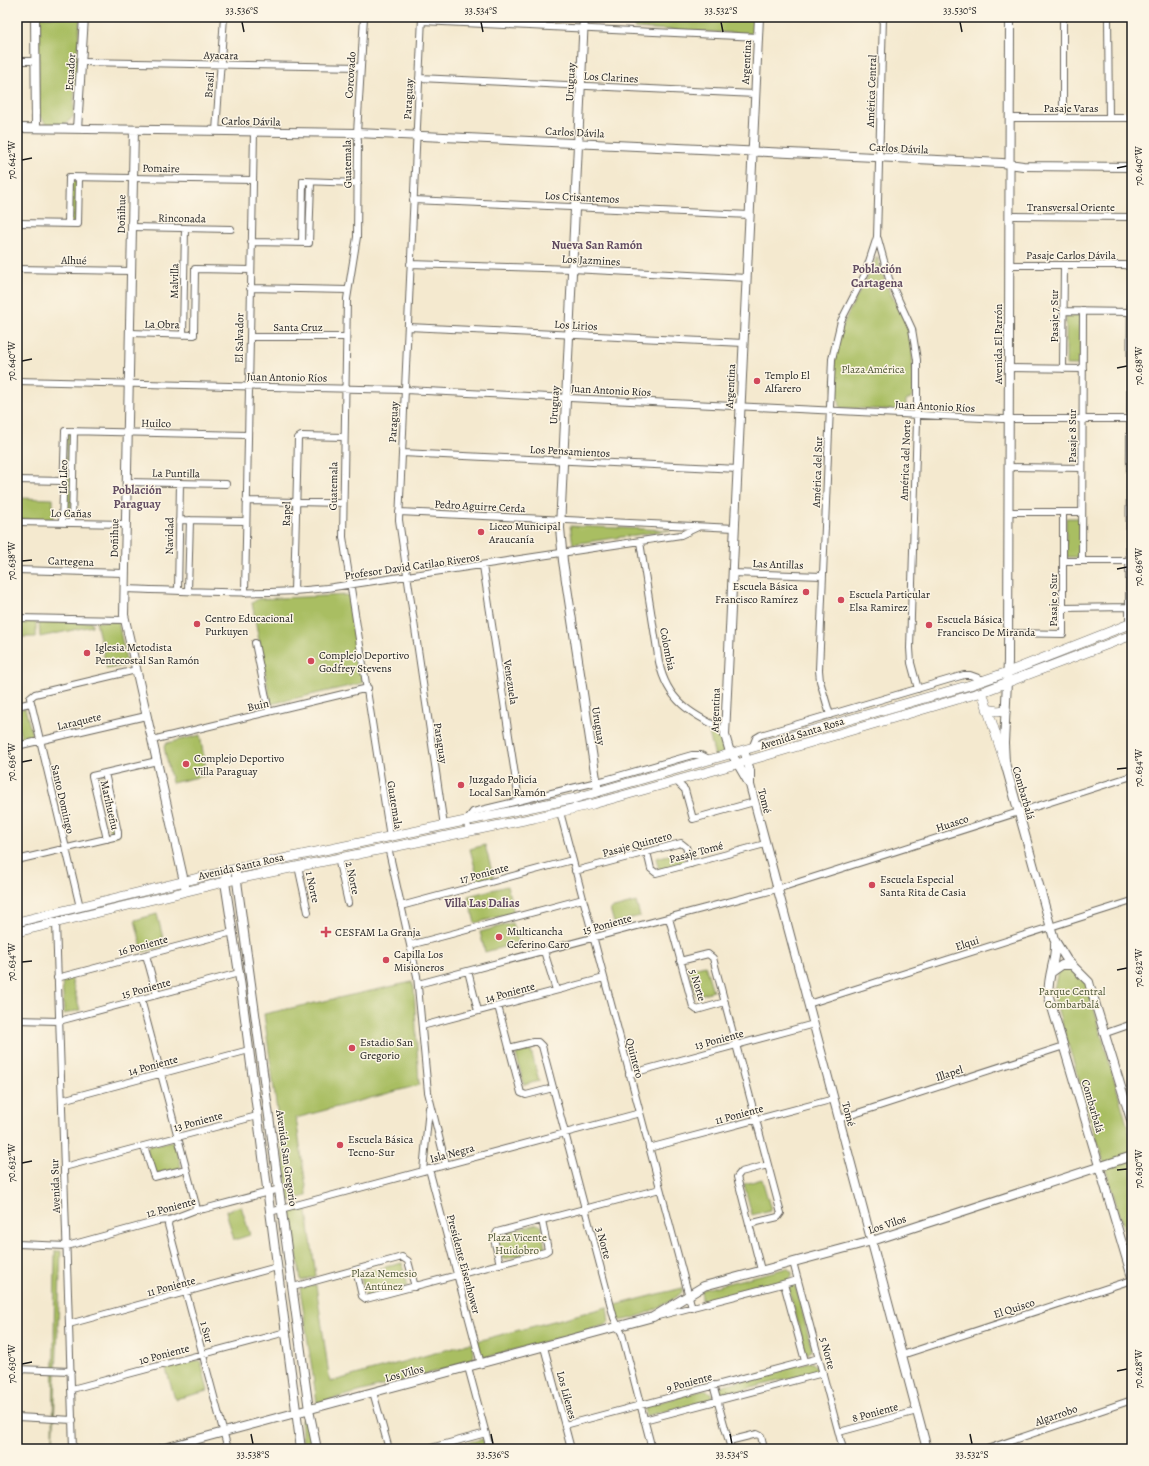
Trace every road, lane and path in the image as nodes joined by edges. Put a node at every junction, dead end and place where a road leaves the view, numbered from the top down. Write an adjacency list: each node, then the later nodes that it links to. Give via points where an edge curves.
1 (35, 17): 15 (street)
2 (84, 17): 16 (street, Ecuador)
3 (224, 17): 17 (street, Brasil)
4 (364, 17): 18 (street, Corcovado)
5 (584, 17): 12 (street, Uruguay)
6 (759, 17): 13 (street, Argentina)
7 (883, 17): 36 (street, América Central)
8 (1010, 17): 22 (street, Avenida El Parrón)
9 (1063, 17): 23 (street)
10 (1108, 17): 24 (street)
11 (422, 19): 12 (street); 19 (street, Paraguay)
12 (583, 28): 13 (street); 20 (street, Uruguay)
13 (758, 37): 21 (street, Argentina)
14 (17, 61): 15 (street)
15 (35, 61): 27 (street)
16 (81, 62): 17 (street, Ayacara); 28 (street, Ecuador)
17 (220, 65): 18 (street, Ayacara); 30 (street, Brasil)
18 (361, 68): 32 (street, Corcovado)
19 (419, 78): 20 (street, Los Clarines); 33 (street, Paraguay)
20 (581, 86): 21 (street, Los Clarines); 34 (street, Uruguay)
21 (755, 94): 35 (street, Argentina)
22 (1010, 118): 23 (street, Pasaje Varas); 37 (street, Avenida El Parrón)
23 (1063, 118): 24 (street, Pasaje Varas)
24 (1109, 118): 25 (street, Pasaje Varas)
25 (1132, 118)
26 (17, 128): 27 (street, Carlos Dávila)
27 (36, 128): 28 (street, Carlos Dávila)
28 (76, 129): 29 (street, Carlos Dávila)
29 (134, 130): 30 (street, Carlos Dávila); 40 (street, Doñihue)
30 (216, 131): 31 (street, Carlos Dávila)
31 (254, 132): 32 (street, Carlos Dávila); 41 (street, El Salvador)
32 (357, 134): 33 (street, Carlos Dávila); 43 (street, Guatemala)
33 (416, 136): 34 (street, Carlos Dávila); 44 (street, Paraguay)
34 (578, 144): 35 (street, Carlos Dávila); 45 (street, Uruguay)
35 (752, 152): 36 (street, Carlos Dávila); 46 (street, Argentina)
36 (879, 158): 37 (street, Carlos Dávila); 54 (street, América Central)
37 (1009, 164): 38 (street, Carlos Dávila); 47 (street, Avenida El Parrón)
38 (1132, 167)
39 (80, 178): 40 (street, Pomaire); 50 (street, via 78,224); 50 (street, Pomaire, via 69,177)
40 (133, 178): 41 (street, Pomaire); 51 (street, Doñihue)
41 (253, 180): 55 (street, El Salvador)
42 (311, 182): 43 (street); 56 (street, via 309,243); 56 (street, via 303,181)
43 (358, 183): 67 (street, Guatemala, via 356,250)
44 (413, 200): 45 (street, Los Crisantemos); 57 (street, Paraguay)
45 (575, 207): 46 (street, Los Crisantemos); 62 (street, Uruguay)
46 (750, 215): 65 (street, Argentina)
47 (1009, 216): 48 (street, Transversal Oriente); 59 (street, Avenida El Parrón)
48 (1132, 217)
49 (17, 223): 50 (street)
50 (68, 224)
51 (132, 227): 52 (street, Rinconada); 64 (street, Doñihue)
52 (185, 228): 53 (street, Rinconada); 74 (street, Malvilla)
53 (231, 229)
54 (877, 237): 89 (street, América del Sur, via 869,264 838,330 832,359); 90 (street, América del Norte, via 884,264 908,319 914,340 917,360)
55 (251, 242): 56 (street); 63 (street, El Salvador)
56 (302, 243)
57 (410, 264): 62 (street, Los Jazmines); 71 (street, Paraguay)
58 (1064, 264): 59 (street, Pasaje Carlos Dávila); 60 (street, Pasaje Carlos Dávila, via 1125,265); 68 (street, Pasaje 7 Sur)
59 (1009, 265): 79 (street, Avenida El Parrón)
60 (1131, 268): 70 (street)
61 (17, 269): 64 (street, Alhué)
62 (572, 269): 65 (street, Los Jazmines); 73 (street, Uruguay)
63 (251, 270): 66 (street, El Salvador); 75 (street, Malvilla, via 195,269)
64 (131, 271): 72 (street, Doñihue)
65 (747, 278): 78 (street, Argentina)
66 (250, 288): 67 (street); 76 (street, El Salvador)
67 (348, 290): 77 (street, Guatemala)
68 (1064, 311): 69 (street); 80 (street, Pasaje 7 Sur)
69 (1083, 311): 70 (street); 81 (street, Pasaje 8 Sur)
70 (1131, 312): 93 (street)
71 (408, 327): 73 (street, Los Lirios); 86 (street, Paraguay)
72 (130, 333): 74 (street, La Obra); 83 (street, Doñihue)
73 (569, 334): 78 (street, Los Lirios); 87 (street, Uruguay)
74 (183, 335): 75 (street, La Obra)
75 (194, 335)
76 (250, 337): 77 (street, Santa Cruz); 84 (street, El Salvador)
77 (346, 337): 85 (street, Guatemala)
78 (744, 343): 88 (street, Argentina)
79 (1009, 368): 80 (street); 91 (street, Avenida El Parrón)
80 (1063, 369): 81 (street)
81 (1083, 369): 92 (street, Pasaje 8 Sur)
82 (17, 381): 83 (street, Juan Antonio Ríos)
83 (128, 384): 84 (street, Juan Antonio Ríos); 96 (street, Doñihue)
84 (248, 386): 85 (street, Juan Antonio Ríos); 97 (street, El Salvador)
85 (345, 388): 86 (street, Juan Antonio Ríos); 98 (street, Guatemala)
86 (404, 390): 87 (street, Juan Antonio Ríos); 99 (street, Paraguay)
87 (566, 398): 88 (street, Juan Antonio Ríos); 100 (street, Uruguay)
88 (740, 406): 89 (street, Juan Antonio Ríos); 103 (street, Argentina)
89 (829, 411): 90 (street, Juan Antonio Ríos); 136 (street, América del Sur)
90 (917, 415): 91 (street, Juan Antonio Ríos); 157 (street, América del Norte, via 910,648)
91 (1009, 419): 92 (street, Juan Antonio Ríos); 101 (street, Avenida El Parrón)
92 (1083, 419): 93 (street, Juan Antonio Ríos); 102 (street, Pasaje 8 Sur)
93 (1131, 419): 130 (street)
94 (74, 431): 95 (street, Huilco); 96 (street, Huilco); 122 (street, Llo Lleo)
95 (65, 432): 105 (street, Llo Lleo)
96 (127, 432): 97 (street, Huilco); 106 (street, Doñihue)
97 (248, 435): 109 (street, El Salvador)
98 (344, 438): 110 (street, Rapel, via 298,437); 111 (street, Guatemala)
99 (402, 453): 100 (street, Los Pensamientos); 112 (street, Paraguay)
100 (563, 461): 103 (street, Los Pensamientos); 118 (street, Uruguay)
101 (1009, 467): 102 (street); 113 (street, Avenida El Parrón)
102 (1082, 468): 115 (street, Pasaje 8 Sur)
103 (738, 469): 125 (street, Argentina)
104 (17, 480): 105 (street)
105 (63, 481): 121 (street, Llo Lleo)
106 (126, 482): 107 (street, La Puntilla); 123 (street, Doñihue)
107 (180, 483): 108 (street, La Puntilla); 116 (street, Navidad)
108 (226, 484)
109 (246, 501): 110 (street); 119 (street, El Salvador)
110 (296, 502): 111 (street); 142 (street, Rapel)
111 (343, 503): 138 (street, Guatemala)
112 (399, 512): 118 (street, Pedro Aguirre Cerda); 137 (street, Paraguay)
113 (1009, 512): 114 (street); 149 (street, Avenida El Parrón)
114 (1063, 512): 115 (street); 128 (street, Pasaje 9 Sur)
115 (1082, 512): 129 (street, Pasaje 8 Sur)
116 (179, 520): 117 (street); 140 (street, Navidad)
117 (190, 520): 119 (street); 141 (street, Navidad)
118 (560, 520): 124 (street, Profesor David Catilao Riveros); 127 (street, Uruguay)
119 (246, 521): 143 (street, El Salvador)
120 (17, 522): 121 (street, Lo Cañas)
121 (62, 523): 122 (street, Lo Cañas)
122 (72, 523): 123 (street, Lo Cañas)
123 (126, 524): 134 (street, Doñihue)
124 (698, 527): 125 (street, Profesor David Catilao Riveros); 126 (street, Profesor David Catilao Riveros, via 681,535)
125 (735, 528): 135 (street, Argentina)
126 (640, 542): 127 (street, Profesor David Catilao Riveros); 166 (street, Colombia, via 659,662 665,682 684,707)
127 (562, 554): 131 (street, Profesor David Catilao Riveros); 180 (street, Uruguay)
128 (1063, 561): 129 (street); 145 (street, Pasaje 9 Sur)
129 (1082, 561): 130 (street)
130 (1130, 561): 132 (street)
131 (483, 566): 137 (street, Profesor David Catilao Riveros); 183 (street, Venezuela)
132 (1131, 569): 144 (street)
133 (17, 570): 134 (street, Cartegena)
134 (124, 573): 139 (street, Doñihue)
135 (732, 573): 136 (street, Las Antillas); 166 (street, Argentina)
136 (822, 576): 164 (street, América del Sur, via 819,675)
137 (406, 577): 138 (street, Profesor David Catilao Riveros); 189 (street, Paraguay)
138 (350, 585): 142 (street, Profesor David Catilao Riveros); 156 (street, Guatemala)
139 (124, 589): 140 (street, Profesor David Catilao Riveros); 147 (street, Doñihue)
140 (178, 591): 141 (street, Profesor David Catilao Riveros)
141 (188, 591): 143 (street, Profesor David Catilao Riveros)
142 (294, 592): 143 (street, Profesor David Catilao Riveros)
143 (245, 593)
144 (1129, 607): 145 (street); 148 (street)
145 (1063, 608): 149 (street, Pasaje 9 Sur, via 1063,634)
146 (17, 618): 147 (street)
147 (124, 620): 152 (street, Doñihue)
148 (1130, 624): 153 (main road, Avenida Santa Rosa)
149 (1008, 633): 153 (street, Avenida El Parrón)
150 (1132, 635): 155 (main road, Avenida Santa Rosa)
151 (255, 643): 163 (street)
152 (136, 670): 159 (street, Santo Domingo, via 31,696); 165 (street, Doñihue)
153 (1008, 672): 154 (main road, Avenida Santa Rosa); 155 (street, Combarbalá)
154 (984, 680): 157 (street, Avenida Santa Rosa, via 967,675); 170 (main road, Avenida Santa Rosa)
155 (1007, 683): 158 (main road, Avenida Santa Rosa); 162 (street, Combarbalá)
156 (368, 688): 163 (street, Buin); 191 (street, Guatemala)
157 (918, 689): 164 (street, Avenida Santa Rosa)
158 (982, 692): 161 (main road); 174 (main road, Avenida Santa Rosa)
159 (30, 703): 160 (street); 168 (street, Santo Domingo)
160 (17, 706)
161 (987, 709): 162 (main road); 175 (main road)
162 (1006, 710): 175 (street, Combarbalá)
163 (269, 712): 167 (street, Buin)
164 (830, 715): 170 (street, Avenida Santa Rosa, via 759,735)
165 (146, 716): 167 (street, Doñihue); 168 (street, Laraquete)
166 (724, 730): 171 (street, Argentina)
167 (152, 740): 173 (street, Doñihue)
168 (39, 741): 169 (street, Laraquete); 195 (street, Santo Domingo)
169 (17, 746)
170 (748, 749): 171 (main road, Avenida Santa Rosa); 174 (street, Tomé)
171 (732, 754): 172 (main road, Avenida Santa Rosa); 174 (street, Tomé)
172 (711, 760): 180 (street, Avenida Santa Rosa, via 701,755 692,755); 182 (main road, Avenida Santa Rosa)
173 (157, 761): 176 (street); 206 (street, Doñihue)
174 (743, 763): 178 (main road, Avenida Santa Rosa); 184 (street, Tomé)
175 (1005, 764): 187 (street, Combarbalá)
176 (105, 773): 192 (street, Marihueñu, via 119,835); 192 (street, Marihueñu, via 92,776)
177 (1132, 776): 187 (street, Huasco)
178 (688, 778): 179 (main road, Avenida Santa Rosa); 181 (street)
179 (676, 781): 181 (street); 185 (main road, Avenida Santa Rosa)
180 (597, 782): 182 (street, Uruguay); 183 (street, Avenida Santa Rosa)
181 (685, 790): 184 (street, via 693,819)
182 (598, 792): 185 (main road); 188 (main road, Avenida Santa Rosa)
183 (519, 801): 188 (street, Avenida Santa Rosa, via 472,812)
184 (754, 802): 193 (street, Tomé)
185 (593, 804): 186 (main road, Avenida Santa Rosa)
186 (560, 812): 190 (main road, Avenida Santa Rosa); 200 (street, Quintero)
187 (1018, 813): 208 (street, Huasco); 219 (street, Combarbalá)
188 (466, 821): 189 (main road, Avenida Santa Rosa); 190 (street)
189 (444, 826): 191 (main road, Avenida Santa Rosa)
190 (472, 831): 194 (main road, Avenida Santa Rosa)
191 (390, 837): 203 (main road, Avenida Santa Rosa)
192 (107, 839): 195 (street)
193 (765, 844): 201 (street, Pasaje Tomé); 208 (street, Tomé)
194 (388, 847): 198 (main road, Avenida Santa Rosa); 213 (street, Presidente Eisenhower)
195 (65, 850): 199 (street); 214 (street, Santo Domingo)
196 (647, 852): 201 (street, Pasaje Quintero, via 683,844); 201 (street, Pasaje Tomé, via 651,869 656,873); 204 (street, Pasaje Quintero)
197 (17, 853): 199 (street)
198 (338, 858): 202 (main road, Avenida Santa Rosa); 212 (street, 2 Norte)
199 (18, 860)
200 (572, 860): 204 (street, Quintero); 213 (street, 17 Poniente)
201 (691, 864)
202 (298, 866): 205 (main road, Avenida Santa Rosa); 215 (street, 1 Norte)
203 (232, 870): 205 (street, Avenida San Gregorio); 206 (main road, Avenida Santa Rosa); 207 (street)
204 (575, 871): 210 (street, Quintero)
205 (237, 879): 207 (main road, Avenida Santa Rosa); 274 (street, Avenida San Gregorio)
206 (184, 881): 209 (street, Doñihue); 214 (main road, Avenida Santa Rosa)
207 (225, 882): 209 (main road, Avenida Santa Rosa); 221 (street)
208 (778, 889): 216 (street, 15 Poniente); 239 (street, Tomé)
209 (187, 891): 218 (main road, Avenida Santa Rosa)
210 (583, 899): 222 (street, Quintero); 224 (street)
211 (1132, 901): 219 (street, Elqui)
212 (348, 903)
213 (401, 906): 224 (street, Presidente Eisenhower)
214 (80, 907): 217 (main road, Avenida Santa Rosa)
215 (308, 912)
216 (669, 918): 222 (street, 15 Poniente); 227 (street, 5 Norte)
217 (17, 922)
218 (56, 922): 220 (main road, Avenida Santa Rosa); 232 (street, Avenida Sur)
219 (1051, 927): 223 (street, Combarbalá); 239 (street, Elqui)
220 (17, 932)
221 (233, 932): 226 (street, 16 Poniente); 231 (street)
222 (593, 938): 225 (street, 15 Poniente); 233 (street, Quintero)
223 (1054, 939): 228 (street, Combarbalá); 230 (street, Combarbalá, via 1055,957)
224 (410, 945): 234 (street, Presidente Eisenhower)
225 (544, 951): 229 (street, 15 Poniente); 235 (street)
226 (146, 955): 232 (street, 16 Poniente); 236 (street)
227 (680, 961): 238 (street, 5 Norte, via 706,954 712,956); 238 (street, 5 Norte, via 695,1009)
228 (1072, 965): 230 (street, via 1062,965); 247 (street, Combarbalá, via 1089,982)
229 (468, 971): 234 (street, 15 Poniente); 241 (street)
230 (1052, 972): 249 (street, Combarbalá, via 1048,988 1049,997)
231 (239, 974): 236 (street, 15 Poniente); 251 (street)
232 (58, 978): 243 (street, Avenida Sur)
233 (604, 978): 235 (street, 14 Poniente); 253 (street, Quintero)
234 (418, 984): 246 (street, Presidente Eisenhower)
235 (556, 990): 240 (street, 14 Poniente)
236 (157, 995): 237 (street, 15 Poniente)
237 (141, 1000): 243 (street, 15 Poniente); 252 (street)
238 (725, 1002): 248 (street, 5 Norte)
239 (808, 1004): 244 (street, Tomé)
240 (498, 1006): 241 (street, 14 Poniente); 250 (street)
241 (478, 1011): 246 (street, 14 Poniente)
242 (17, 1020): 243 (street, 15 Poniente)
243 (59, 1021): 256 (street, Avenida Sur)
244 (814, 1024): 248 (street, 13 Poniente); 255 (street, Tomé)
245 (1132, 1024): 247 (street)
246 (422, 1026): 257 (street, Presidente Eisenhower)
247 (1106, 1033): 262 (street, Combarbalá)
248 (736, 1045): 253 (street, 13 Poniente); 261 (street, 5 Norte)
249 (1064, 1046): 260 (street, Illapel); 271 (street, Combarbalá)
250 (509, 1048): 254 (street, 3 Norte, via 538,1042 542,1046); 254 (street, via 521,1093 526,1095)
251 (249, 1050): 252 (street, 14 Poniente); 259 (street)
252 (161, 1073): 256 (street, 14 Poniente); 264 (street)
253 (629, 1074): 258 (street, Quintero)
254 (553, 1088): 263 (street, 3 Norte)
255 (834, 1099): 260 (street, Tomé); 261 (street, 11 Poniente)
256 (62, 1100): 270 (street, Avenida Sur)
257 (429, 1102): 268 (street, Presidente Eisenhower); 273 (street, Presidente Eisenhower)
258 (640, 1113): 263 (street, Isla Negra); 266 (street, Quintero)
259 (257, 1116): 264 (street, 13 Poniente); 276 (street)
260 (839, 1119): 284 (street, Tomé)
261 (756, 1120): 266 (street, 11 Poniente); 269 (street, 5 Norte)
262 (1132, 1123)
263 (564, 1133): 268 (street, Isla Negra); 278 (street, 3 Norte)
264 (178, 1137): 265 (street, 13 Poniente); 272 (street)
265 (144, 1146): 270 (street, 13 Poniente); 272 (street, via 154,1177)
266 (649, 1148): 275 (street, Quintero)
267 (1132, 1156): 271 (street, Los Vilos)
268 (446, 1165): 273 (street, Isla Negra)
269 (768, 1165): 283 (street, via 741,1172 737,1177); 283 (street, 5 Norte, via 781,1213 778,1217)
270 (64, 1167): 286 (street, Avenida Sur)
271 (1100, 1167): 284 (street, Los Vilos); 293 (street, Combarbalá)
272 (186, 1169): 279 (street, via 196,1205)
273 (426, 1170): 277 (street, Isla Negra); 292 (street, Presidente Eisenhower)
274 (280, 1189): 276 (street, 12 Poniente); 277 (street, Avenida San Gregorio)
275 (660, 1189): 278 (street); 300 (street, Quintero)
276 (267, 1192): 279 (street, 12 Poniente); 280 (street)
277 (283, 1208): 280 (street, Isla Negra); 297 (street, Avenida San Gregorio)
278 (584, 1209): 282 (street); 304 (street, 3 Norte)
279 (195, 1210): 281 (street, 12 Poniente)
280 (270, 1212): 289 (street)
281 (169, 1220): 286 (street, 12 Poniente); 299 (street, 1 Sur, via 168,1225)
282 (542, 1220): 288 (street, via 495,1233); 288 (street, via 548,1250)
283 (749, 1224): 291 (street)
284 (872, 1241): 287 (street, Los Vilos); 308 (street, Tomé)
285 (17, 1244): 286 (street, 12 Poniente)
286 (67, 1246): 303 (street, Avenida Sur)
287 (793, 1262): 291 (street, Los Vilos); 294 (street, 5 Norte)
288 (500, 1264): 292 (street)
289 (277, 1267): 299 (street, 11 Poniente); 305 (street)
290 (356, 1270): 297 (street); 298 (street, via 404,1258 408,1261); 298 (street, via 362,1296 366,1299)
291 (761, 1270): 300 (street, Los Vilos, via 704,1286)
292 (457, 1275): 298 (street); 311 (street, Presidente Eisenhower)
293 (1132, 1277)
294 (798, 1280): 296 (street, Los Vilos); 309 (street, 5 Norte)
295 (1132, 1280): 308 (street, El Quisco)
296 (784, 1284): 301 (street, Los Vilos); 310 (street)
297 (293, 1287): 322 (street, Avenida San Gregorio)
298 (415, 1287)
299 (186, 1292): 303 (street, 11 Poniente); 307 (street, 1 Sur)
300 (688, 1295): 301 (street, Quintero); 302 (street, Los Vilos)
301 (692, 1308): 302 (street, Los Vilos)
302 (653, 1317): 304 (street, Los Vilos)
303 (69, 1324): 314 (street, Avenida Sur)
304 (618, 1327): 306 (street, Los Vilos); 321 (street, 3 Norte)
305 (286, 1332): 307 (street, 10 Poniente); 324 (street)
306 (544, 1347): 311 (street, Los Vilos); 328 (street, Los Lilenes)
307 (203, 1354): 317 (street, 10 Poniente); 329 (street, 1 Sur)
308 (902, 1355): 323 (street, Tomé)
309 (819, 1358): 310 (street, 9 Poniente); 315 (street, 5 Norte)
310 (805, 1361): 316 (street, 9 Poniente)
311 (481, 1364): 312 (street, Los Vilos)
312 (468, 1367): 318 (street, Los Vilos); 331 (street)
313 (17, 1369): 314 (street)
314 (71, 1371): 317 (street, Avenida Sur)
315 (823, 1373): 319 (street); 330 (street, 5 Norte)
316 (714, 1386): 319 (street); 321 (street, 9 Poniente)
317 (72, 1389): 326 (street, Avenida Sur)
318 (373, 1392): 322 (street, Los Vilos); 338 (street)
319 (718, 1400): 327 (street); 332 (street)
320 (1132, 1400): 347 (street, Algarrobo)
321 (640, 1405): 327 (street, 3 Norte); 328 (street, 9 Poniente)
322 (309, 1410): 324 (street, Los Vilos); 337 (street, Avenida San Gregorio)
323 (917, 1411): 330 (street, 8 Poniente); 346 (street, Tomé)
324 (296, 1413): 329 (street, Los Vilos); 336 (street)
325 (17, 1417): 326 (street)
326 (72, 1420): 333 (street, Avenida Sur)
327 (644, 1420): 342 (street, 3 Norte)
328 (565, 1425): 341 (street, Los Lilenes)
329 (224, 1432): 334 (street, Los Vilos); 335 (street, 1 Sur)
330 (839, 1432): 345 (street, 5 Norte)
331 (486, 1433): 339 (street); 340 (street)
332 (729, 1441): 343 (street); 344 (street, via 757,1434 761,1436)
333 (74, 1449)
334 (161, 1449)
335 (228, 1449)
336 (301, 1449)
337 (317, 1449)
338 (389, 1449)
339 (427, 1449)
340 (490, 1449)
341 (571, 1449)
342 (652, 1449)
343 (731, 1449)
344 (764, 1449)
345 (843, 1449)
346 (927, 1449)
347 (987, 1449)

